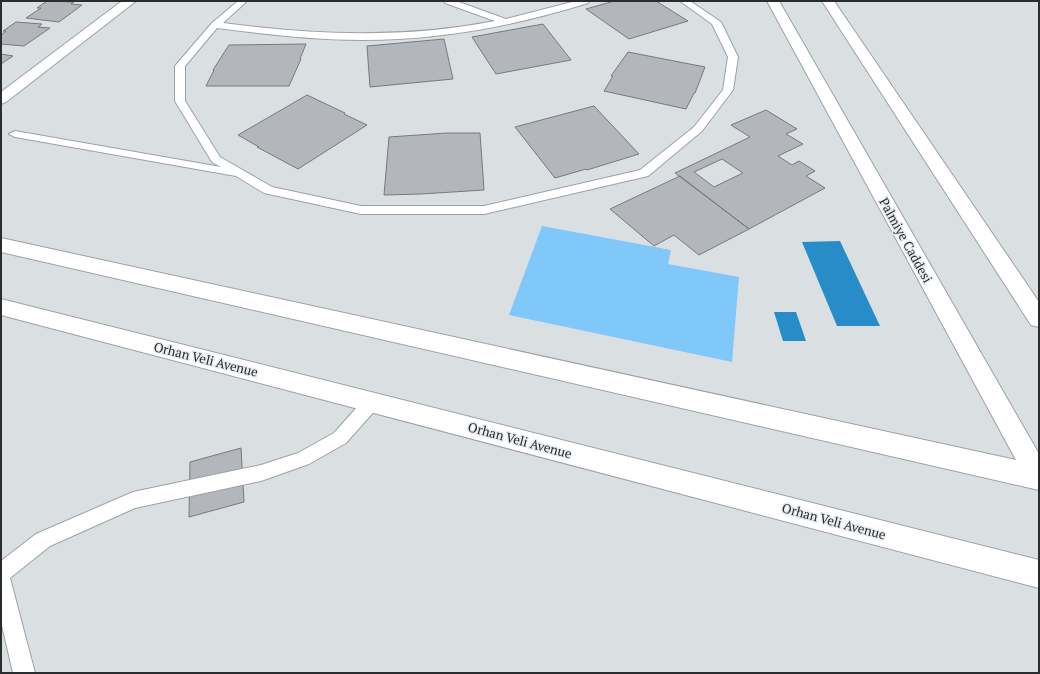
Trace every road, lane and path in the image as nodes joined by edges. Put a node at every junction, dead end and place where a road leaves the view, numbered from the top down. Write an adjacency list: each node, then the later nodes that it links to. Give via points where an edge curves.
1 (130, 1): 10 (street)
2 (243, 1): 9 (lane)
3 (448, 1): 8 (lane)
4 (585, 1): 8 (lane)
5 (684, 1): 12 (lane, via 716,22 733,57 728,90 698,129 644,173 484,210 361,210 268,190)
6 (773, 1): 17 (street, Palmiye Caddesi)
7 (828, 1): 15 (street)
8 (503, 22): 9 (lane, via 451,31 382,37 298,35)
9 (215, 25): 12 (lane, via 180,66 180,101 216,159)
10 (1, 99)
11 (15, 134): 12 (lane)
12 (243, 175)
13 (1, 245): 17 (street)
14 (1, 307): 16 (street, Orhan Veli Avenue)
15 (1039, 319)
16 (372, 402): 18 (lane, via 340,438 303,459 260,473 133,500 43,540); 19 (street, Orhan Veli Avenue)
17 (1039, 477)
18 (1, 573)
19 (1039, 574)
20 (1, 580): 21 (lane)
21 (24, 673)

